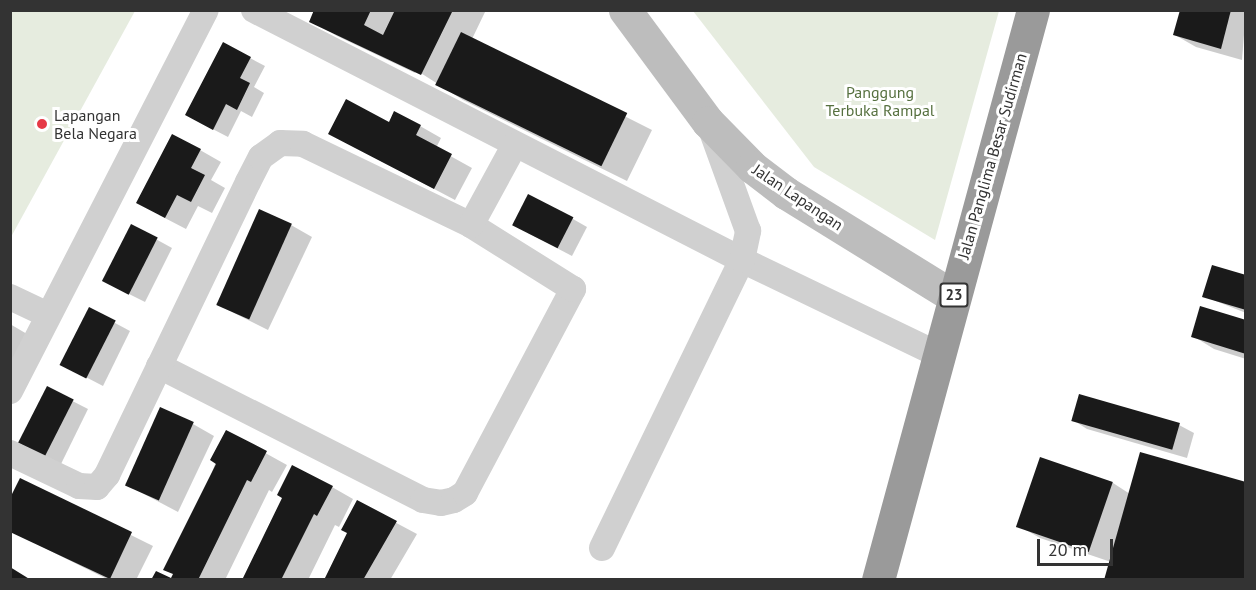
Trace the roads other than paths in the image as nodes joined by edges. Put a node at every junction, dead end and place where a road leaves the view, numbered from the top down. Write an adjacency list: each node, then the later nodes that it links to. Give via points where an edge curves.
1 (206, 10): 11 (street)
2 (254, 10): 6 (street)
3 (625, 10): 5 (street, Jalan Lapangan)
4 (1033, 10): 9 (highway, Jalan Panglima Besar Sudirman / 23)
5 (708, 122): 8 (street, via 748,231); 9 (street, Jalan Lapangan, via 752,167 786,193)
6 (514, 146): 7 (street); 8 (street)
7 (471, 225): 13 (street, via 303,144 280,143 261,157); 13 (street, via 573,290 465,493 454,500 423,500)
8 (742, 261): 12 (street); 16 (street)
9 (953, 296): 12 (highway, Jalan Panglima Besar Sudirman / 23)
10 (10, 297): 11 (street)
11 (48, 315): 14 (street)
12 (937, 354): 17 (highway, Jalan Panglima Besar Sudirman / 23)
13 (159, 366): 15 (street, via 107,475 97,487 79,486)
14 (10, 391)
15 (10, 453)
16 (602, 548)
17 (878, 579)

